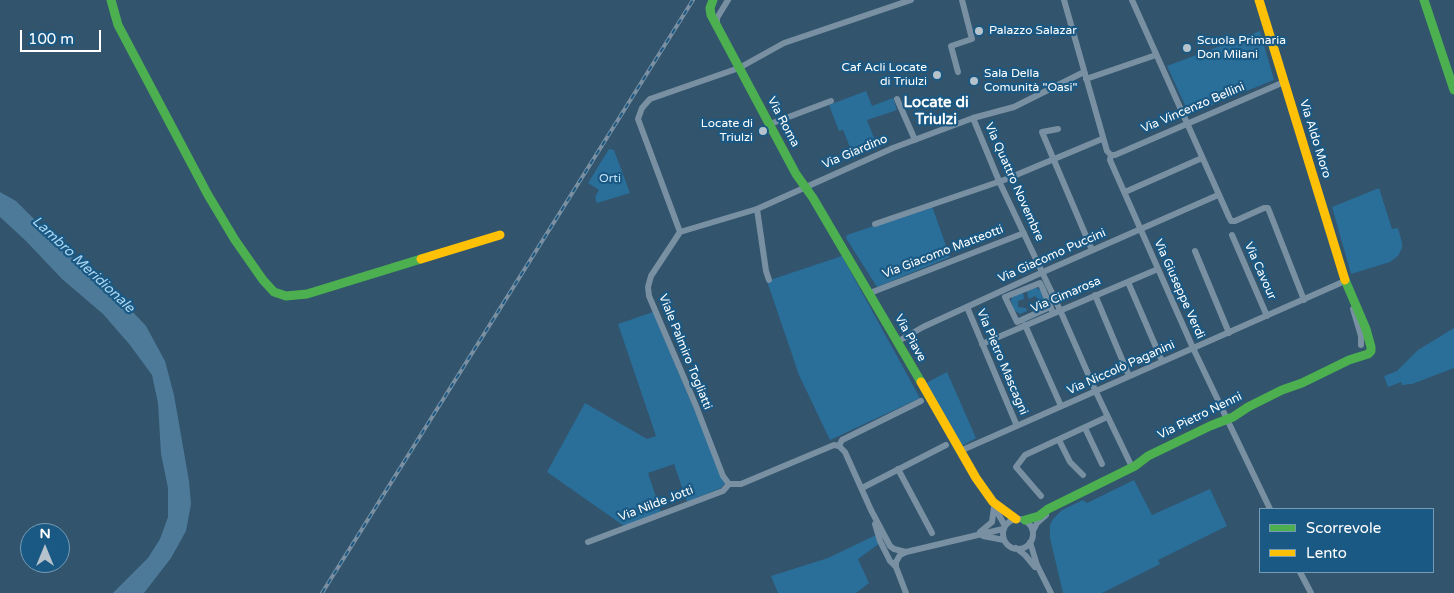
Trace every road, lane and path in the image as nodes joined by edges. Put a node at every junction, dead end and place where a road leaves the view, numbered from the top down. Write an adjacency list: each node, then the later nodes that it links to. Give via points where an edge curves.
1 (111, 0): 37 (main road, via 133,55 208,195 235,240 274,292 286,296 307,294)
2 (714, 0): 10 (main road, Via Roma, via 710,12)
3 (728, 0): 10 (street, via 717,18)
4 (911, 0): 12 (street, via 784,43)
5 (962, 0): 13 (street, via 972,39 951,46)
6 (1064, 0): 14 (street, Via Giuseppe Verdi)
7 (1132, 0): 11 (street)
8 (1259, 0): 15 (main road, Via Aldo Moro)
9 (1424, 0): 16 (main road)
10 (717, 27): 12 (main road, Via Roma)
11 (1156, 55): 14 (street, Via Giardino); 20 (street)
12 (739, 68): 21 (main road, Via Roma); 35 (street, via 650,99 638,119)
13 (958, 72)
14 (1085, 75): 19 (street, Via Giardino, via 1014,108); 23 (street, Via Giuseppe Verdi)
15 (1284, 82): 20 (street, Via Vincenzo Bellini); 45 (main road, Via Aldo Moro)
16 (1454, 90)
17 (897, 100): 24 (street)
18 (831, 101): 21 (street)
19 (973, 118): 24 (street, Via Giardino); 28 (street, Via Quattro Novembre)
20 (1187, 122): 25 (street, Via Vincenzo Bellini); 26 (street)
21 (770, 124): 29 (main road, Via Roma)
22 (1058, 129): 27 (street, via 1042,132)
23 (1102, 139): 25 (street, Via Giuseppe Verdi); 27 (street)
24 (914, 140): 29 (street, Via Giardino)
25 (1110, 155): 30 (street, Via Giuseppe Verdi)
26 (1202, 158): 30 (street); 31 (street)
27 (1052, 159): 28 (street); 39 (street)
28 (1000, 182): 33 (street); 36 (street, Via Quattro Novembre)
29 (805, 186): 32 (street, Via Giardino); 46 (main road, Via Piave)
30 (1125, 192): 34 (street, Via Giuseppe Verdi)
31 (1218, 195): 34 (street, Via Giacomo Puccini); 48 (street, via 1231,220 1268,208)
32 (757, 209): 35 (street, Via Giardino); 43 (street)
33 (876, 224)
34 (1141, 228): 39 (street, Via Giacomo Puccini); 41 (street, Via Giuseppe Verdi)
35 (680, 232): 76 (street, Viale Palmiro Togliatti, via 651,276 648,287)
36 (1024, 233): 42 (street, Via Quattro Novembre); 46 (street, Via Giacomo Matteotti)
37 (500, 235)
38 (1232, 235): 52 (street, Via Cavour)
39 (1092, 250): 42 (street, Via Giacomo Puccini)
40 (1195, 252): 54 (street)
41 (1158, 269): 44 (street, Via Cimarosa); 57 (street, Via Giuseppe Verdi)
42 (1043, 272): 49 (street, Via Giacomo Puccini); 51 (street, Via Quattro Novembre)
43 (769, 280)
44 (1128, 282): 47 (street, Via Cimarosa); 59 (street)
45 (1346, 283): 48 (street, Via Niccolò Paganini); 58 (main road, Via Aldo Moro, via 1366,329)
46 (870, 293): 55 (main road, Via Piave)
47 (1095, 295): 51 (street, Via Cimarosa); 60 (street)
48 (1304, 300): 52 (street, Via Niccolò Paganini)
49 (967, 307): 55 (street, Via Giacomo Puccini); 56 (street, Via Pietro Mascagni)
50 (1052, 310): 51 (street, Via Cimarosa); 53 (street, Via Cimarosa); 53 (street, via 1040,282 1006,297)
51 (1060, 310): 61 (street, Via Quattro Novembre)
52 (1267, 316): 54 (street, Via Niccolò Paganini)
53 (1020, 325): 56 (street, Via Cimarosa); 63 (street)
54 (1229, 333): 57 (street, Via Niccolò Paganini)
55 (897, 342): 71 (main road, Via Piave)
56 (982, 344): 66 (street, Via Pietro Mascagni)
57 (1193, 348): 59 (street, Via Niccolò Paganini); 65 (street, Via Giuseppe Verdi)
58 (1364, 348): 65 (main road, Via Pietro Nenni, via 1349,360 1248,406)
59 (1162, 361): 60 (street, Via Niccolò Paganini)
60 (1129, 376): 61 (street, Via Niccolò Paganini)
61 (1096, 392): 63 (street, Via Niccolò Paganini); 64 (street, Via Quattro Novembre)
62 (921, 401): 70 (street, via 842,440)
63 (1061, 406): 66 (street, Via Niccolò Paganini)
64 (1107, 417): 67 (street); 73 (street, Via Quattro Novembre)
65 (1227, 419): 73 (main road, Via Pietro Nenni, via 1148,456); 81 (street, Via Giuseppe Verdi)
66 (1016, 426): 71 (street, Via Niccolò Paganini)
67 (1085, 428): 68 (street); 72 (street)
68 (1059, 440): 75 (street, via 1070,462); 78 (street, via 1025,455 1016,467)
69 (946, 444): 74 (street)
70 (840, 446): 76 (street, via 834,445 741,484); 77 (street)
71 (960, 451): 80 (main road, Via Piave)
72 (1102, 464)
73 (1132, 467): 79 (main road, Via Pietro Nenni)
74 (898, 469): 77 (street); 86 (street)
75 (1083, 475)
76 (728, 484): 89 (street, Via Nilde Jotti, via 723,491)
77 (862, 488): 82 (street)
78 (1041, 496)
79 (1066, 500): 83 (main road, Via Pietro Nenni, via 1039,516); 85 (street, Via Pietro Nenni)
80 (994, 504): 83 (main road, Via Piave); 84 (street); 87 (street, via 992,522)
81 (1270, 508)
82 (871, 510): 91 (street); 93 (street, via 890,546)
83 (1020, 519): 84 (street, via 1010,521); 85 (street, Via Piave, via 1029,523)
84 (1004, 528): 87 (street); 88 (street)
85 (1032, 531): 90 (street)
86 (932, 533)
87 (974, 536): 88 (street); 93 (street)
88 (1004, 540): 92 (street)
89 (588, 542)
90 (1030, 542): 92 (street); 96 (street)
91 (882, 546): 93 (street); 94 (street)
92 (1016, 548): 96 (street, via 1031,561)
93 (903, 554): 94 (street)
94 (896, 567): 97 (street)
95 (1301, 573): 99 (street)
96 (1043, 579): 98 (street)
97 (906, 593)
98 (1050, 593)
99 (1311, 593)

